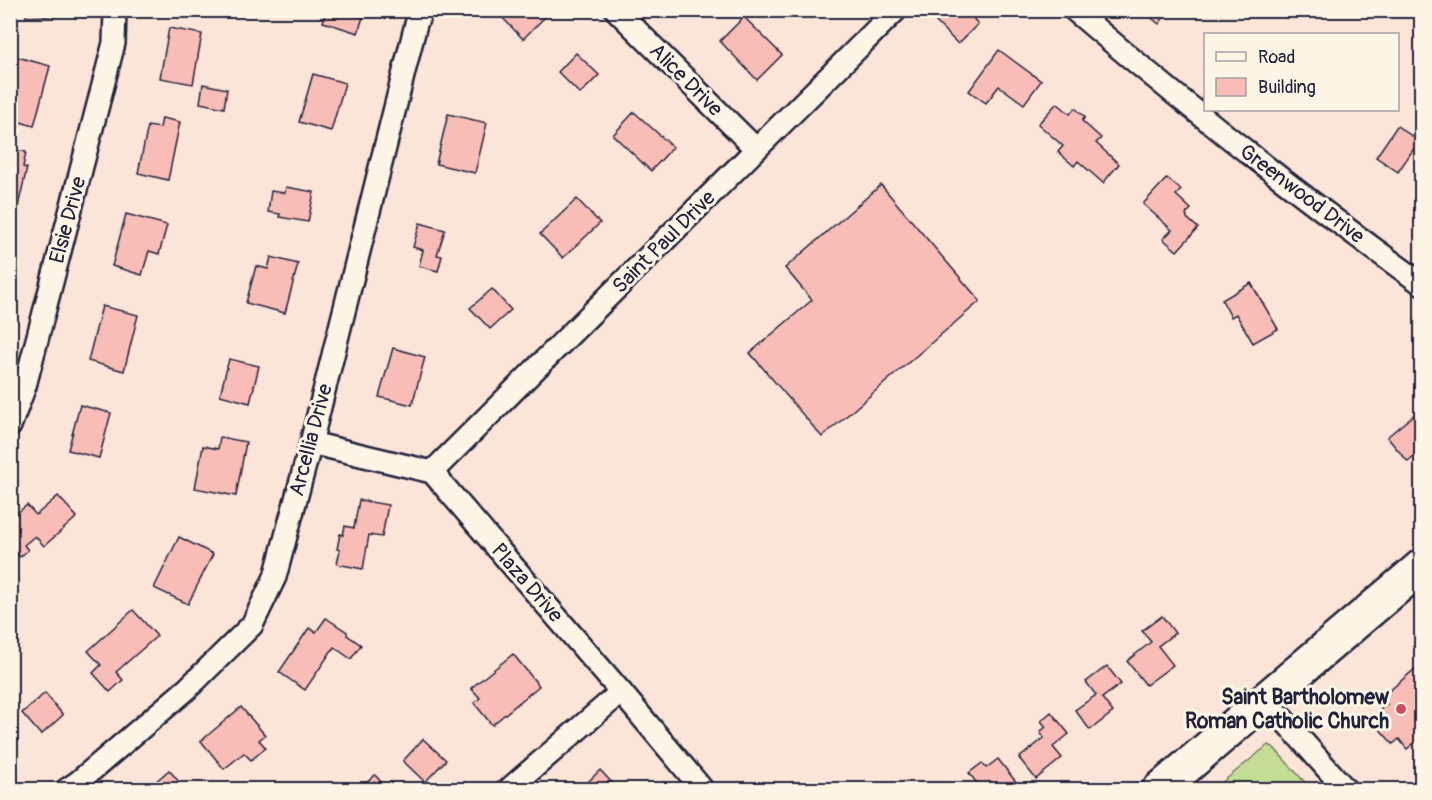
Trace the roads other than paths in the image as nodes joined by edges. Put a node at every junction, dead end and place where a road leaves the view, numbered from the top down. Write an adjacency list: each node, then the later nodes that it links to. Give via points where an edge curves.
1 (115, 10): 8 (street, Elsie Drive, via 114,43 26,386)
2 (422, 10): 9 (street, Arcellia Drive)
3 (616, 10): 6 (street, Alice Drive)
4 (896, 10): 6 (street, Saint Paul Drive)
5 (1074, 10): 7 (street, Greenwood Drive, via 1231,140)
6 (756, 150): 10 (street, Saint Paul Drive)
7 (1422, 284)
8 (10, 426)
9 (311, 443): 10 (street); 14 (street, Arcellia Drive, via 275,577 252,625 187,689)
10 (432, 472): 12 (street, Plaza Drive)
11 (1422, 566): 13 (main road)
12 (621, 692): 15 (street); 16 (street, Plaza Drive)
13 (1265, 699): 17 (main road); 18 (street)
14 (66, 789)
15 (508, 789)
16 (703, 789)
17 (1159, 789)
18 (1346, 789)

